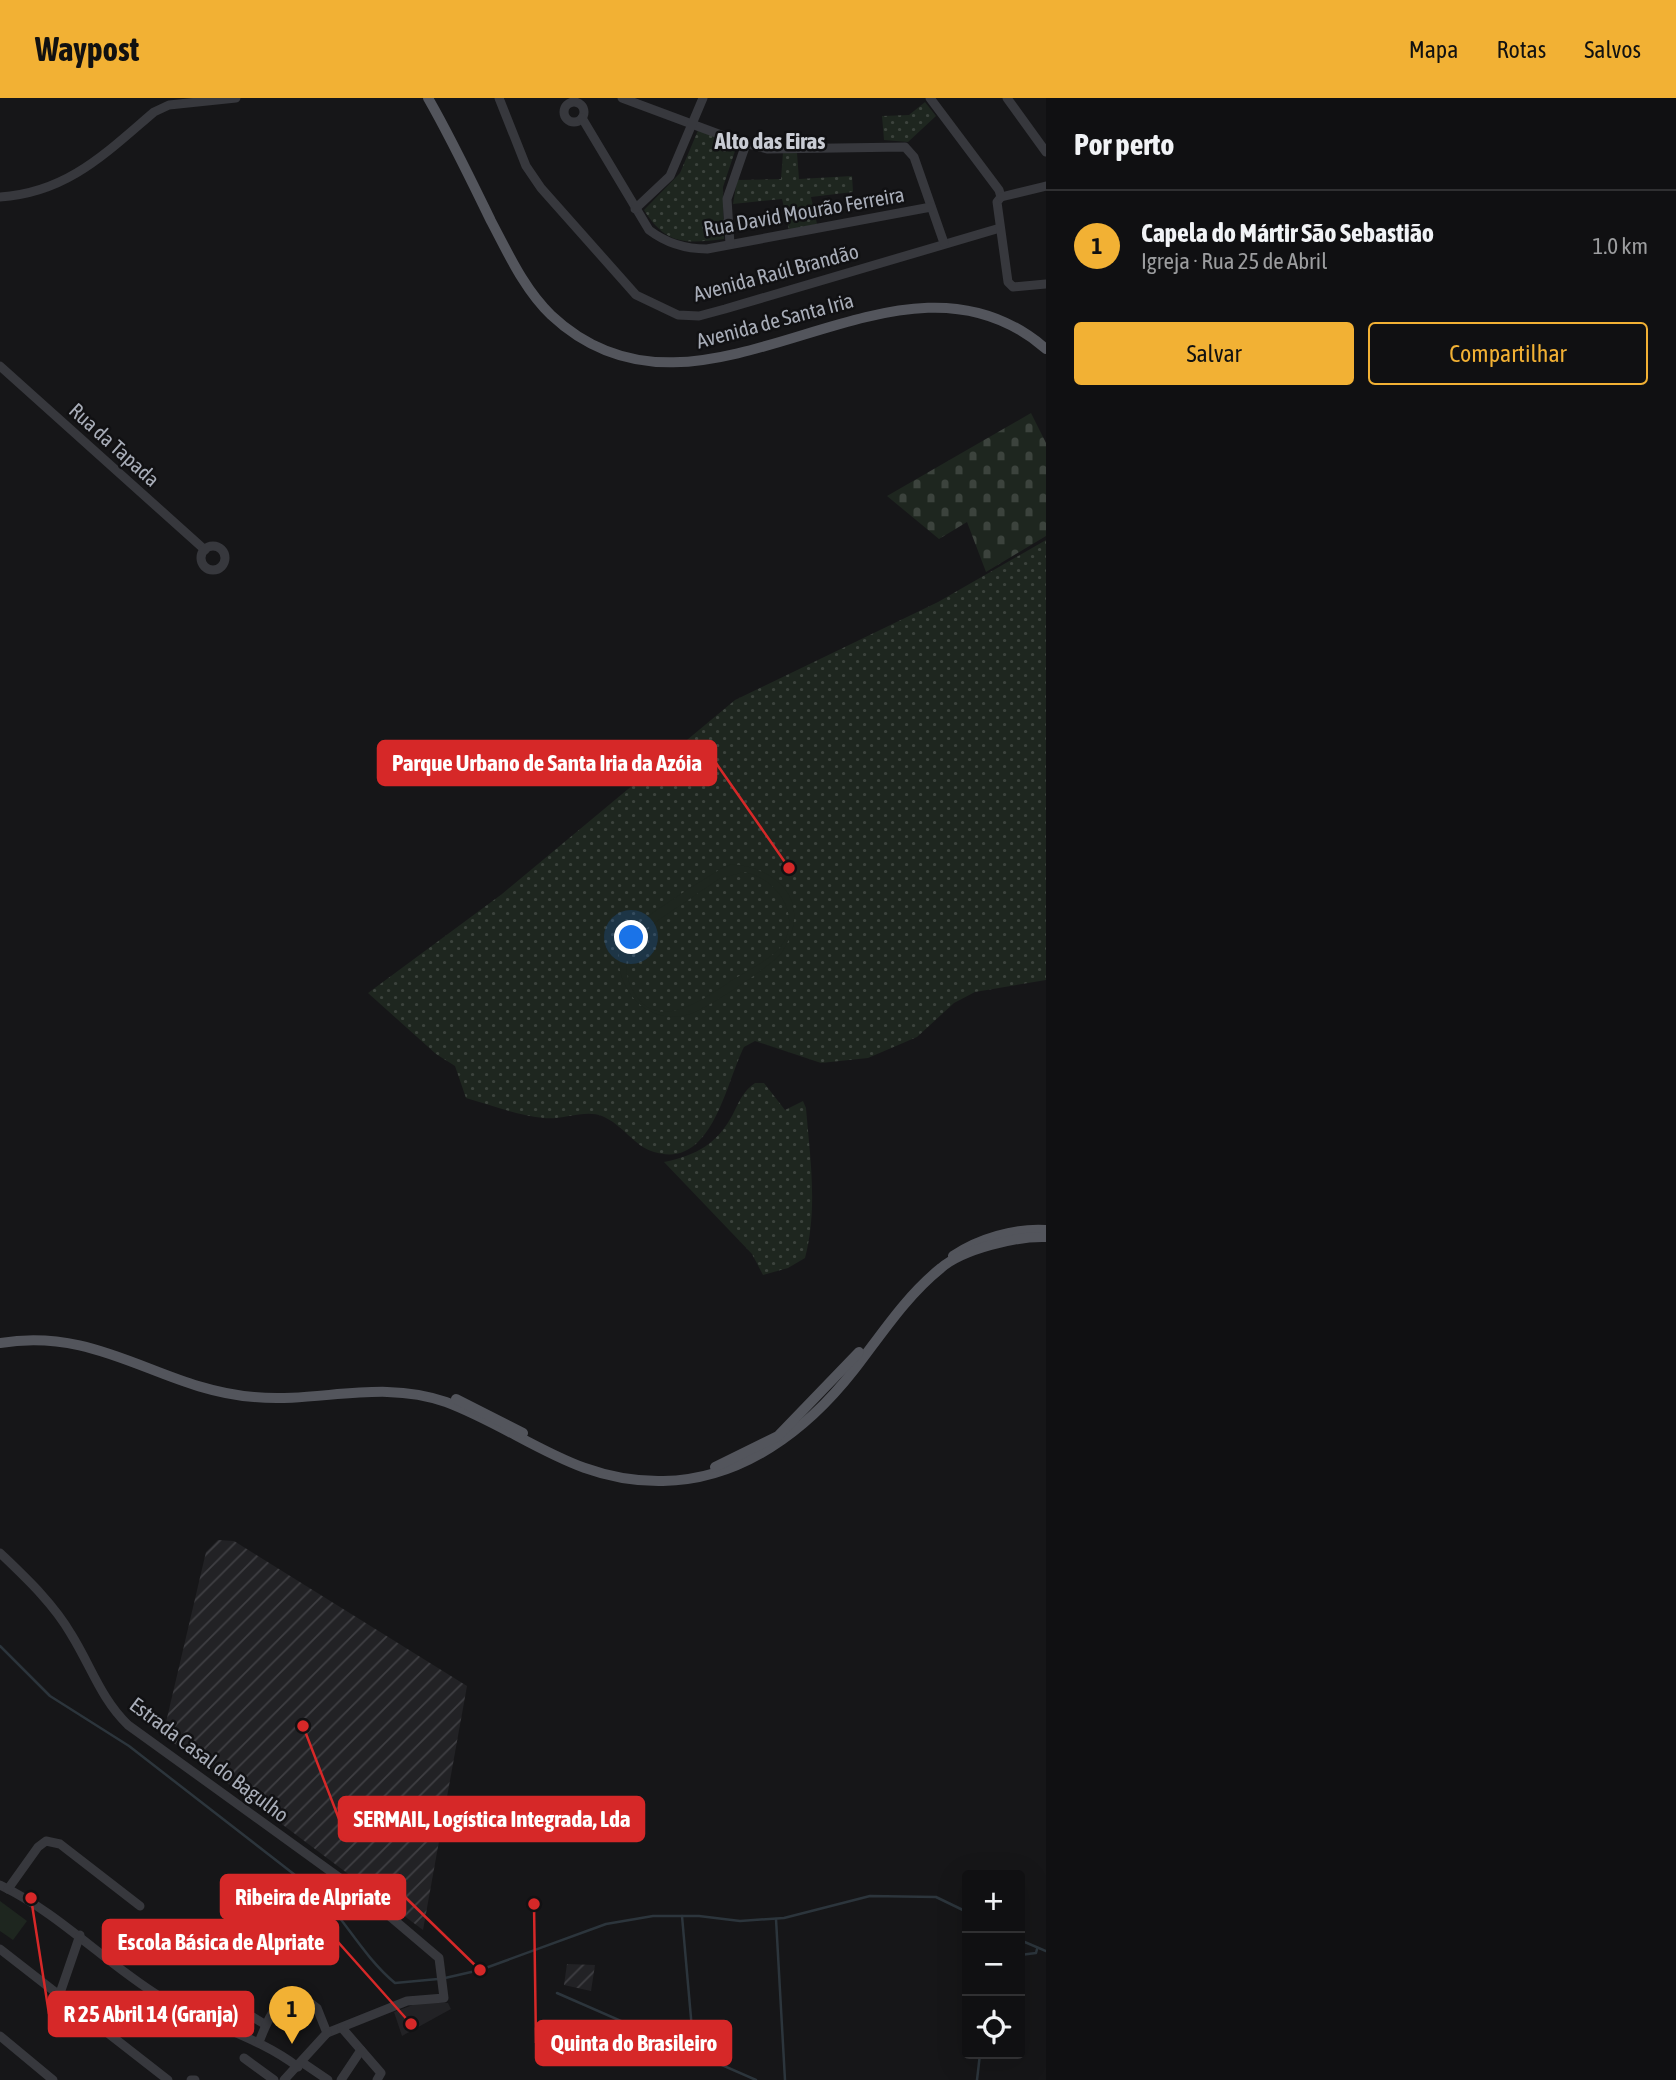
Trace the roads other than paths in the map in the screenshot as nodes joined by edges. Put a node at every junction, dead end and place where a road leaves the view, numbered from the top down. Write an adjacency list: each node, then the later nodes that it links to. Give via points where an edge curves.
1 (499, 98): 19 (street, Avenida Raúl Brandão, via 526,166 541,188 636,295 678,315 699,316 725,309)
2 (622, 98): 10 (street)
3 (703, 98): 10 (street)
4 (930, 98): 15 (street)
5 (1007, 98): 12 (street)
6 (230, 99): 14 (street, via 169,105 73,178 47,189)
7 (428, 99): 22 (main road, Avenida de Santa Iria, via 532,293 567,329 605,350 638,360 683,363 744,353 879,313 925,306 993,316)
8 (582, 101): 9 (street); 9 (street, via 567,106 565,115 574,122)
9 (582, 118): 17 (street, Rua David Mourão Ferreira)
10 (694, 123): 11 (street); 17 (street, via 670,176)
11 (746, 144): 16 (street, via 808,151 905,147 914,157); 20 (street, via 727,199)
12 (1046, 152)
13 (1046, 186): 15 (street)
14 (0, 197)
15 (1001, 197): 18 (street, via 997,202)
16 (931, 207): 19 (street); 20 (street, Rua David Mourão Ferreira)
17 (635, 209): 20 (street, Rua David Mourão Ferreira, via 660,238 697,248)
18 (1000, 228): 19 (street, Avenida Raúl Brandão); 21 (street, via 1008,282 1013,287)
19 (944, 243)
20 (730, 244)
21 (1046, 284)
22 (1046, 349)
23 (0, 366): 24 (street, Rua da Tapada)
24 (205, 550)
25 (1046, 1230): 27 (main road, via 972,1243 935,1269 778,1436 705,1471 667,1475 599,1468 449,1396 421,1388 374,1384 253,1391 213,1383 81,1337 41,1332)
26 (1046, 1237): 28 (main road, via 995,1243 943,1266 901,1307 850,1374 790,1436 755,1458 717,1473 664,1482 616,1477 569,1465 446,1402 419,1395 374,1390 254,1398 210,1390 79,1343 39,1339)
27 (0, 1336)
28 (0, 1343)
29 (0, 1553): 37 (street, Estrada Casal do Bagulho, via 56,1613 104,1699 128,1725 373,1902 439,1958 444,1998 407,2001)
30 (4, 1887): 31 (street, via 46,1841 60,1844); 32 (street)
31 (140, 1906)
32 (80, 1935): 34 (street); 40 (street, via 159,1996)
33 (0, 1949): 34 (street)
34 (60, 1996): 45 (street)
35 (241, 2010): 36 (street)
36 (265, 2025): 38 (street, via 275,2005 301,1996 317,2008); 40 (street)
37 (342, 2028): 38 (street); 41 (street)
38 (327, 2033): 43 (street)
39 (0, 2036): 44 (street)
40 (259, 2042): 43 (street)
41 (361, 2050): 49 (street); 50 (street, via 381,2074)
42 (244, 2058): 46 (street)
43 (300, 2065): 47 (street); 48 (street)
44 (53, 2080)
45 (168, 2080)
46 (274, 2080)
47 (285, 2080)
48 (328, 2080)
49 (341, 2080)
50 (377, 2080)

